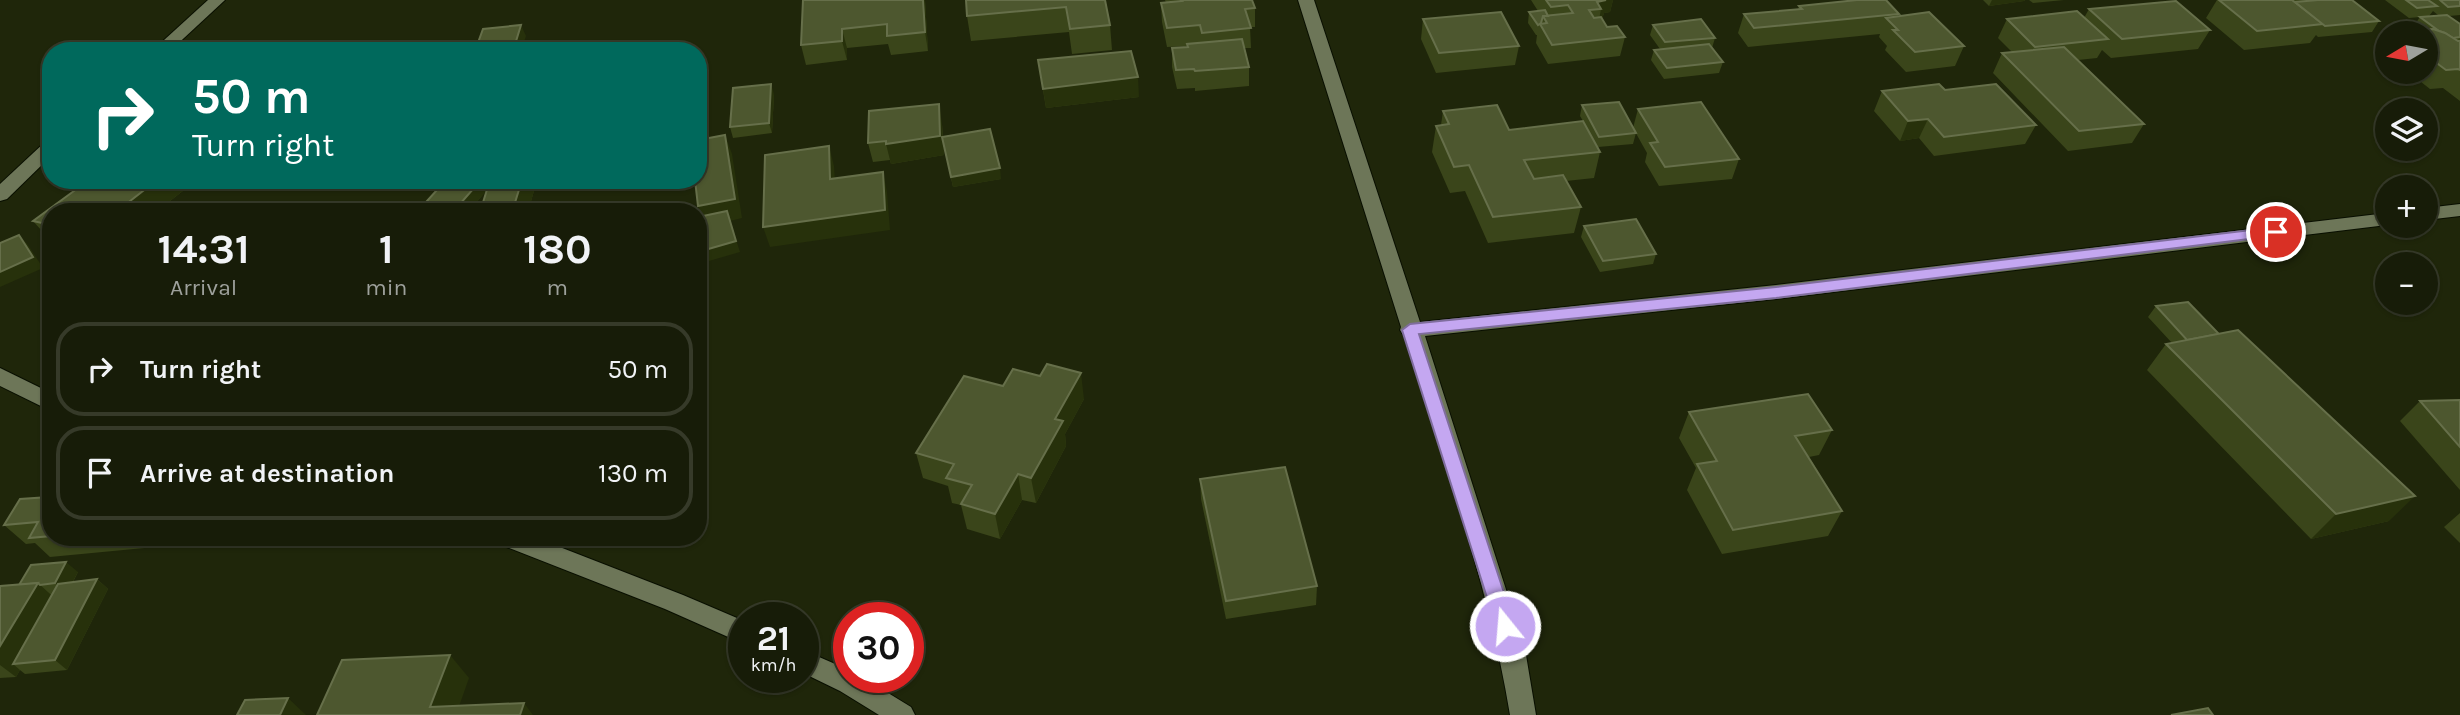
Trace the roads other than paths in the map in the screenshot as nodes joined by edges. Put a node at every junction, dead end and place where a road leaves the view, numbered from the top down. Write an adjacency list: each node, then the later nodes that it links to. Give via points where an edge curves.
1 (217, 0): 3 (street)
2 (1306, 0): 9 (street)
3 (170, 42)
4 (42, 155): 5 (street)
5 (0, 195)
6 (2460, 210): 7 (street)
7 (2438, 213)
8 (2375, 220): 9 (street, via 1776,292)
9 (1410, 330): 16 (street, via 1512,649)
10 (0, 376): 11 (street)
11 (42, 398)
12 (530, 546): 13 (street)
13 (728, 626)
14 (819, 669): 15 (street)
15 (902, 715)
16 (1523, 715)

